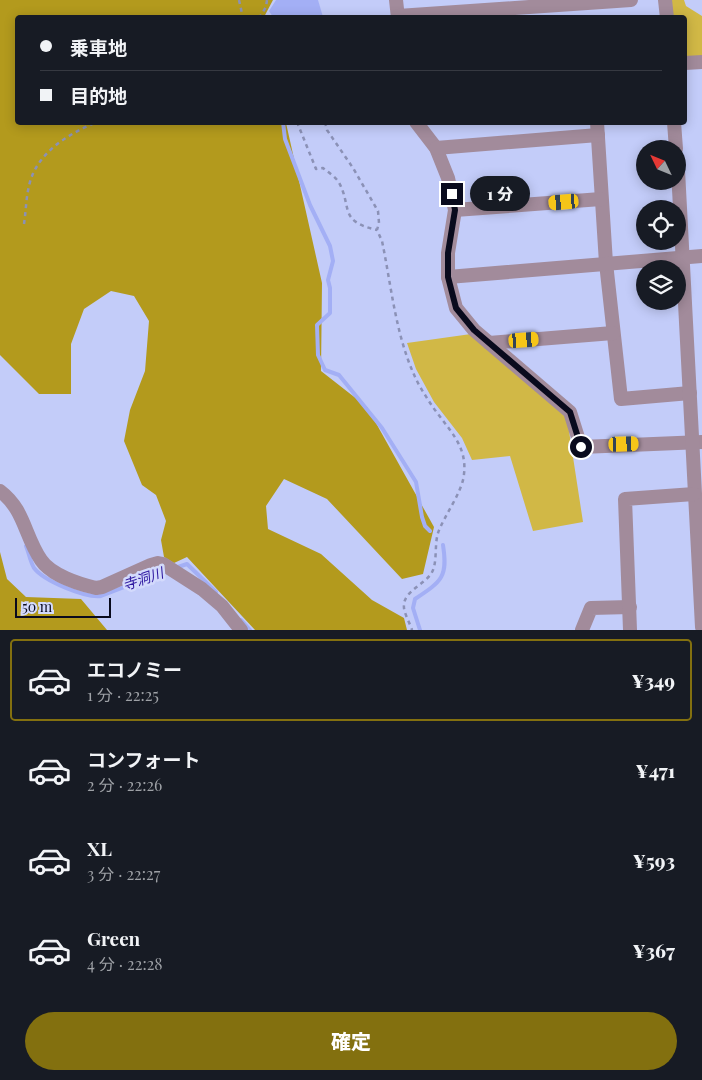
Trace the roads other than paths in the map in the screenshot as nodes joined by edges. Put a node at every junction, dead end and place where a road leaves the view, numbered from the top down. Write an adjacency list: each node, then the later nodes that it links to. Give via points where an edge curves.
1 (396, 0): 4 (street)
2 (631, 0): 5 (street)
3 (665, 0): 6 (street)
4 (398, 15)
5 (425, 15)
6 (667, 15)
7 (702, 62): 8 (street)
8 (687, 63)
9 (418, 125): 13 (street)
10 (674, 125): 12 (street)
11 (598, 129): 13 (street); 15 (street)
12 (675, 140)
13 (436, 148): 16 (street, via 448,178)
14 (679, 190): 17 (street)
15 (601, 199): 16 (street); 19 (street)
16 (455, 210): 20 (street)
17 (683, 256): 18 (street); 19 (street); 23 (street)
18 (702, 256)
19 (606, 263): 20 (street); 21 (street)
20 (448, 277): 22 (street, via 456,308)
21 (613, 334): 22 (street); 23 (street, via 621,399)
22 (489, 343): 24 (street, via 570,412 581,447)
23 (690, 393): 24 (street)
24 (697, 442): 26 (street)
25 (0, 490): 29 (street, via 15,505 41,561 57,573 96,588 158,563 202,589)
26 (694, 494): 27 (street, via 625,499); 28 (street)
27 (630, 607): 30 (street, via 591,608); 31 (street)
28 (702, 628)
29 (242, 630)
30 (582, 630)
31 (630, 630)

